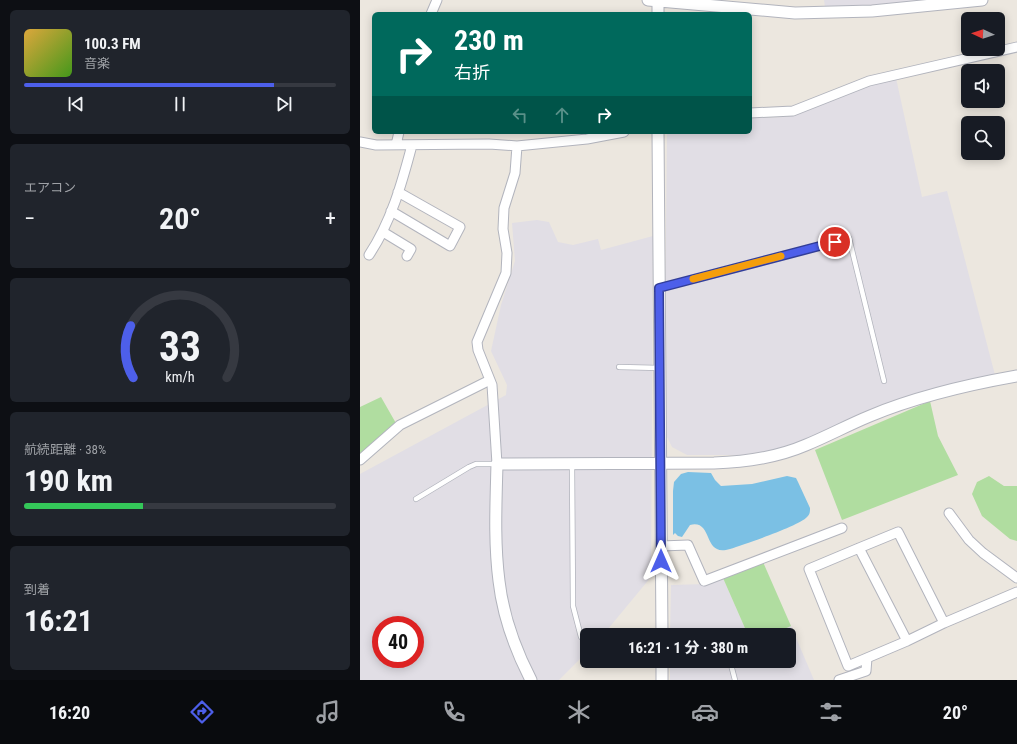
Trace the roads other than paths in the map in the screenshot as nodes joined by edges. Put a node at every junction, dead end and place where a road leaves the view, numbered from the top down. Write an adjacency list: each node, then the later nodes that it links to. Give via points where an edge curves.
1 (437, 0): 4 (street)
2 (655, 0): 3 (street, via 795,13 872,11); 5 (street)
3 (982, 0)
4 (432, 12)
5 (658, 12)
6 (1017, 47): 7 (street, via 868,81 793,111)
7 (752, 113)
8 (399, 134): 12 (street)
9 (613, 134): 14 (street)
10 (658, 134): 20 (street)
11 (360, 142): 12 (street, via 376,146)
12 (396, 145): 13 (street)
13 (412, 145): 14 (street); 15 (street)
14 (517, 146): 24 (street, via 516,173 504,208 506,274 477,342)
15 (398, 192): 16 (street); 16 (street, via 460,227 450,246)
16 (391, 211): 17 (street)
17 (383, 232): 18 (street); 19 (street, via 411,249)
18 (369, 255)
19 (407, 256)
20 (659, 288): 22 (street); 25 (lane, via 849,238)
21 (619, 368): 22 (lane)
22 (660, 368): 29 (street)
23 (1017, 376): 29 (street, via 969,384 920,397 870,416 805,446 772,457 750,462)
24 (490, 380): 26 (street, via 400,425); 27 (street)
25 (884, 381)
26 (360, 460)
27 (497, 464): 28 (street); 30 (lane, via 476,464); 44 (street, via 496,541 499,581 512,636)
28 (572, 464): 29 (street); 39 (lane, via 573,606)
29 (661, 464): 33 (street)
30 (416, 499)
31 (949, 513): 35 (street, via 969,540)
32 (842, 528): 33 (street, via 704,581 688,545)
33 (661, 546): 38 (street)
34 (859, 548): 37 (street, via 898,532); 40 (street); 41 (street, via 809,569 848,666)
35 (1017, 578)
36 (1017, 592): 37 (street)
37 (944, 622): 40 (street)
38 (662, 628)
39 (580, 633)
40 (907, 641): 41 (street)
41 (868, 658): 47 (street, via 866,671)
42 (662, 668): 45 (street)
43 (731, 668): 46 (lane)
44 (531, 680)
45 (662, 680)
46 (734, 680)
47 (839, 680)

